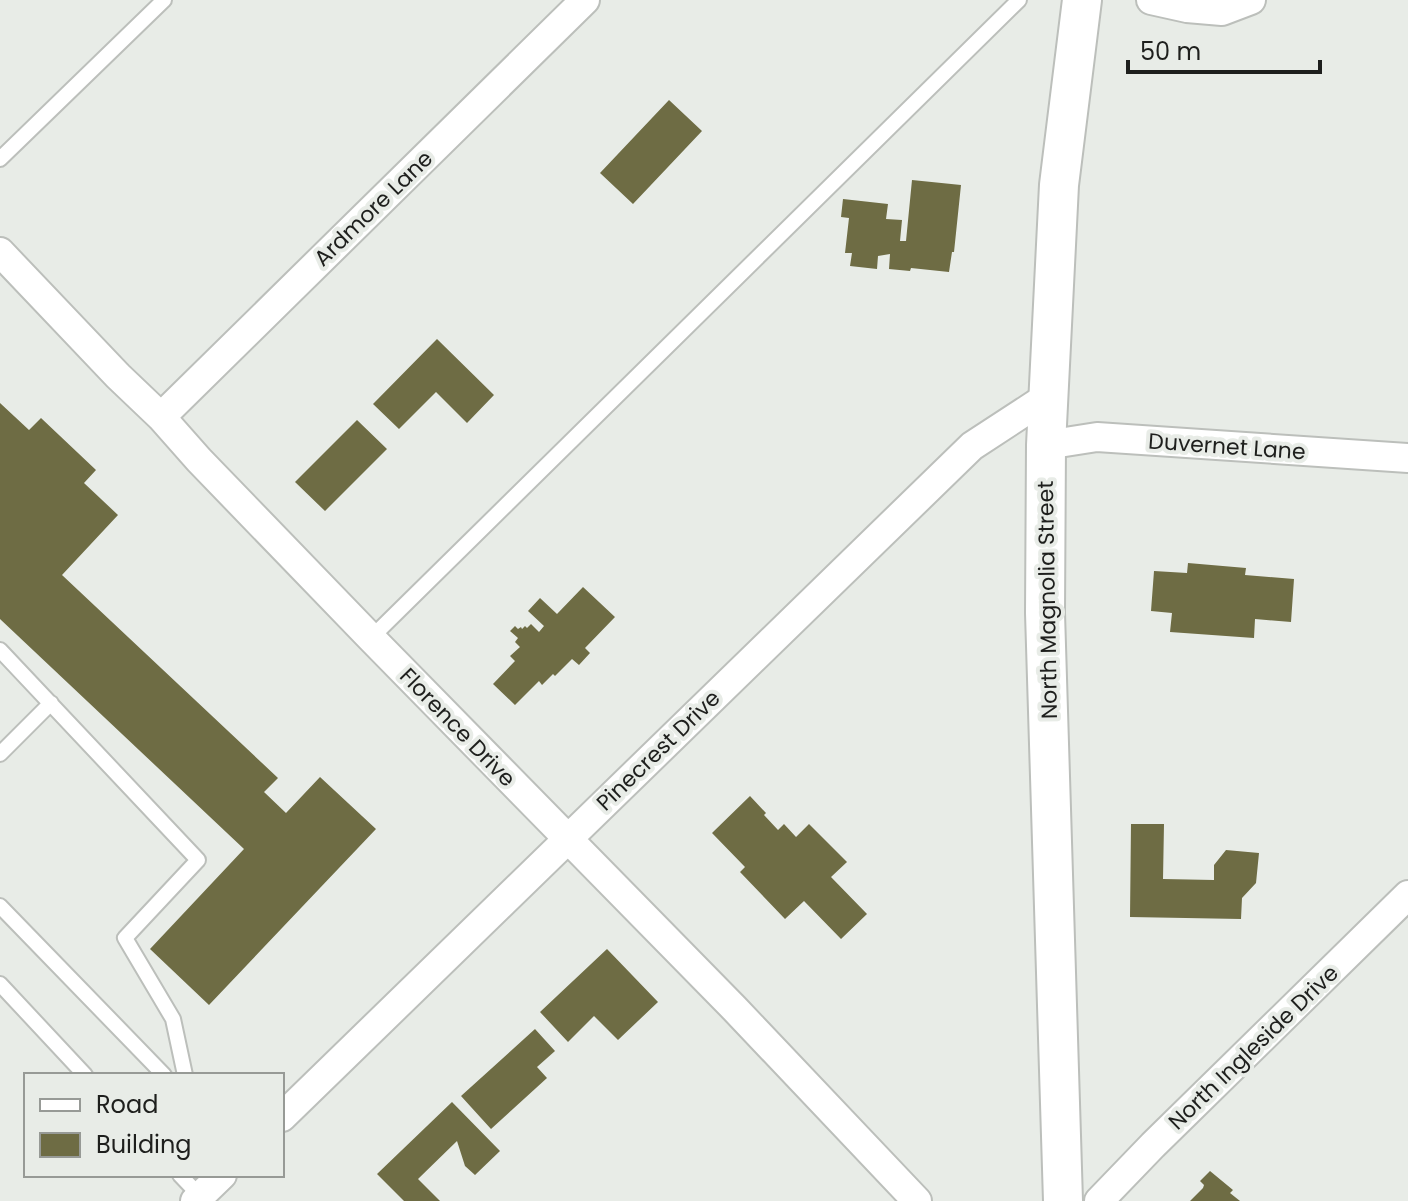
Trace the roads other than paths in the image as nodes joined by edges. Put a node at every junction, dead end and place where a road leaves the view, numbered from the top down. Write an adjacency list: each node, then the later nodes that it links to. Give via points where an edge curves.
1 (164, 0): 7 (lane)
2 (585, 0): 10 (street, Ardmore Lane)
3 (1019, 0): 13 (lane)
4 (1082, 0): 9 (street, North Magnolia Street, via 1059,185)
5 (1151, 0): 6 (street, via 1222,11)
6 (1251, 0)
7 (0, 159)
8 (0, 252): 10 (street, Florence Drive)
9 (1047, 397): 11 (street, North Magnolia Street); 17 (street, Pinecrest Drive, via 972,446)
10 (161, 417): 13 (street, Florence Drive)
11 (1046, 445): 12 (street, Duvernet Lane, via 1097,437); 29 (street, North Magnolia Street, via 1045,613)
12 (1408, 458)
13 (371, 638): 17 (street, Florence Drive)
14 (0, 650): 15 (lane)
15 (51, 703): 16 (lane); 23 (lane, via 198,860 125,938 173,1019)
16 (0, 754)
17 (567, 839): 24 (street, Pinecrest Drive); 28 (street, Florence Drive)
18 (1408, 895): 30 (street, North Ingleside Drive)
19 (0, 906): 22 (lane)
20 (0, 984): 21 (lane)
21 (83, 1073)
22 (162, 1073)
23 (185, 1073)
24 (284, 1115)
25 (182, 1177): 27 (lane)
26 (220, 1177): 27 (street)
27 (198, 1199)
28 (917, 1201)
29 (1063, 1201)
30 (1099, 1201)

